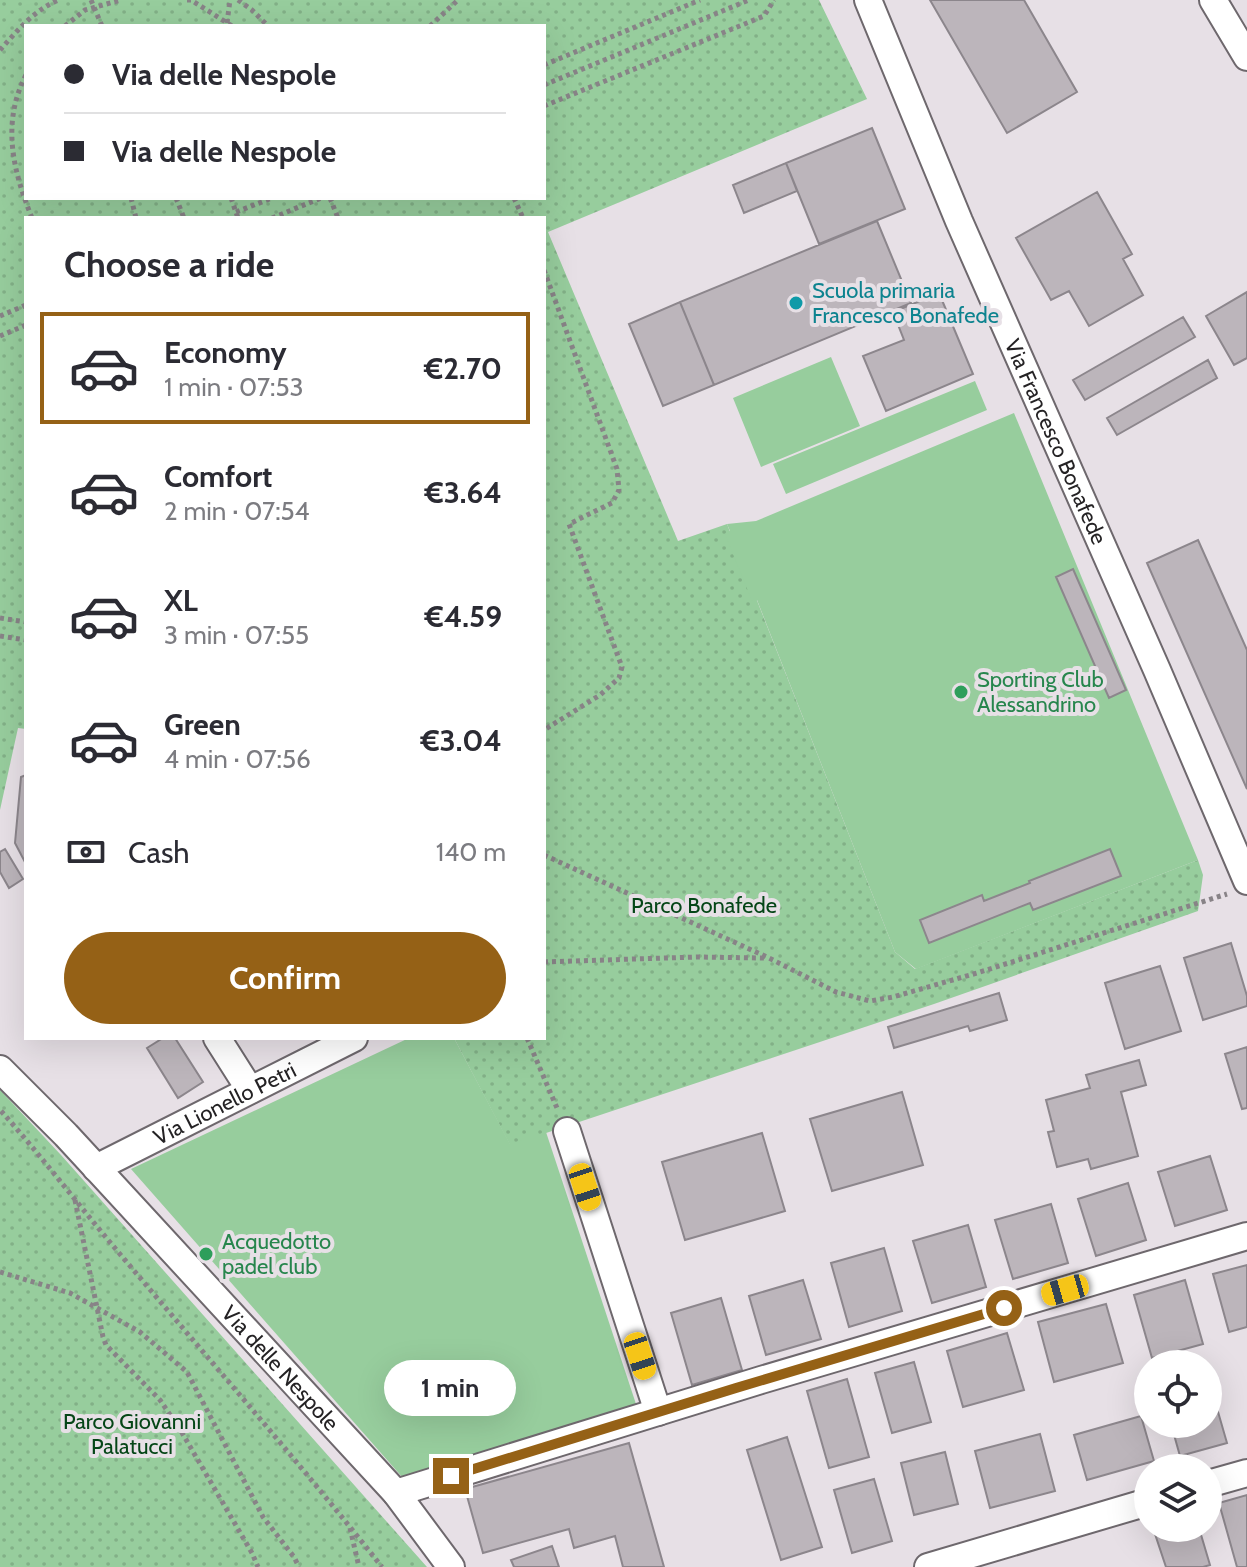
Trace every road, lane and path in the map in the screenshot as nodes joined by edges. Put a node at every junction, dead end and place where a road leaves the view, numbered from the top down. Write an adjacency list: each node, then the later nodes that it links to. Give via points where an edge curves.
1 (59, 0): 22 (path, via 23,24)
2 (91, 0): 13 (path)
3 (121, 0): 13 (path)
4 (187, 0): 17 (path)
5 (230, 0): 18 (path)
6 (238, 0): 19 (path)
7 (458, 0): 14 (path)
8 (700, 0): 24 (path)
9 (749, 0): 26 (path)
10 (774, 0): 27 (path, via 764,16)
11 (868, 0): 44 (street, Via Francesco Bonafede, via 1157,670)
12 (1213, 0): 23 (street)
13 (94, 7): 15 (path); 16 (path)
14 (438, 19): 20 (path); 21 (path)
15 (68, 24)
16 (101, 24)
17 (227, 24)
18 (228, 24)
19 (266, 24)
20 (432, 24)
21 (440, 24)
22 (0, 50)
23 (1247, 57)
24 (546, 64)
25 (24, 79): 28 (path, via 11,129)
26 (546, 84)
27 (546, 105)
28 (24, 194)
29 (268, 200): 31 (path)
30 (316, 200): 32 (path)
31 (237, 215)
32 (277, 216)
33 (546, 275): 42 (path, via 617,469 619,490 612,503 569,524 622,667 619,678 600,695)
34 (24, 306): 35 (path)
35 (0, 316)
36 (24, 326): 37 (path)
37 (0, 336)
38 (0, 618): 39 (path)
39 (24, 622)
40 (0, 636): 41 (path)
41 (24, 640)
42 (546, 729)
43 (546, 856): 45 (path)
44 (1241, 886): 45 (path, via 963,977 870,1001 836,992)
45 (769, 958): 46 (path)
46 (546, 962)
47 (218, 1040): 51 (street)
48 (350, 1040): 51 (street, Via Lionello Petri)
49 (528, 1040): 53 (path)
50 (0, 1069): 54 (street, Via delle Nespole)
51 (250, 1090): 54 (street, Via Lionello Petri)
52 (0, 1110): 55 (path)
53 (567, 1131): 59 (street)
54 (96, 1168): 62 (street, Via delle Nespole)
55 (75, 1199): 58 (path); 64 (path)
56 (1247, 1236): 59 (street)
57 (0, 1272): 58 (path, via 70,1293)
58 (96, 1307): 65 (path, via 106,1345 160,1400); 66 (path, via 140,1332 187,1372 263,1517)
59 (658, 1412): 62 (street)
60 (1247, 1473): 61 (street)
61 (1222, 1480)
62 (396, 1493): 69 (street, Via delle Nespole)
63 (1134, 1506): 70 (street)
64 (350, 1527): 67 (path); 68 (path)
65 (258, 1567)
66 (299, 1567)
67 (359, 1567)
68 (382, 1567)
69 (451, 1567)
70 (928, 1567)

